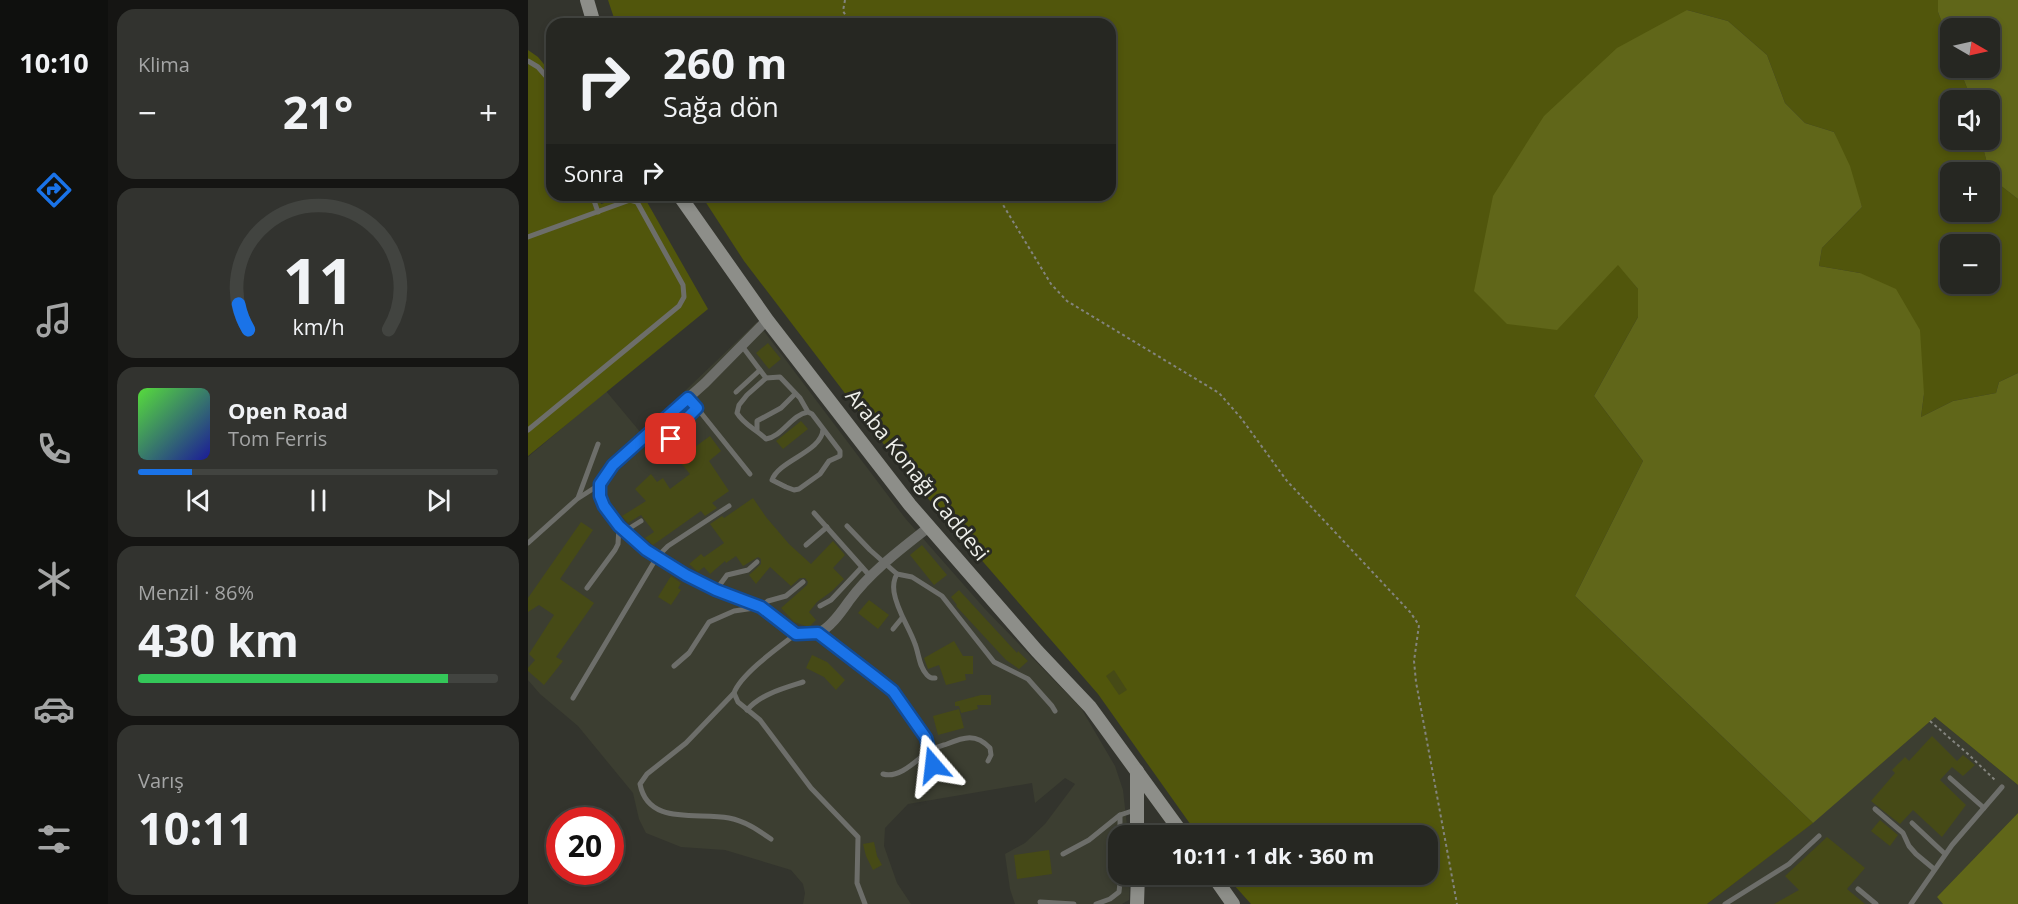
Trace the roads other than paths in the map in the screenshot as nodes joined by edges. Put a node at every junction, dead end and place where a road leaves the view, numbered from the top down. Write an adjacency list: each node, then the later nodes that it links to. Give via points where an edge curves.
1 (586, 0): 2 (main road)
2 (592, 18)
3 (528, 61): 4 (lane)
4 (546, 76)
5 (594, 201): 9 (lane)
6 (627, 201): 9 (lane)
7 (634, 201): 21 (lane, via 683,285 684,297 679,306)
8 (683, 201): 11 (main road, Araba Konağı Caddesi)
9 (598, 212): 10 (lane)
10 (528, 237)
11 (767, 320): 12 (street); 33 (main road, Araba Konağı Caddesi)
12 (742, 346): 13 (lane); 17 (street)
13 (760, 370): 14 (lane); 15 (lane)
14 (766, 378): 16 (lane, via 780,377); 22 (lane, via 737,410 740,418)
15 (736, 392)
16 (795, 394): 19 (lane); 22 (lane, via 781,408 758,421)
17 (688, 398): 18 (lane); 26 (street, via 613,465)
18 (697, 408): 24 (lane); 25 (lane)
19 (808, 412): 20 (lane); 22 (lane, via 773,438 766,439)
20 (823, 429): 20 (lane, via 840,456 829,461 820,474 799,489 772,480 818,442)
21 (528, 430)
22 (757, 430)
23 (598, 444): 27 (lane)
24 (660, 455)
25 (750, 474)
26 (600, 484): 27 (lane); 34 (street, via 604,506)
27 (578, 498): 35 (lane)
28 (729, 506): 37 (lane)
29 (814, 513): 32 (lane)
30 (641, 521): 34 (lane)
31 (847, 526): 39 (lane)
32 (827, 527): 36 (lane); 40 (lane)
33 (929, 527): 39 (street); 61 (main road, Araba Konağı Caddesi, via 1090,707)
34 (622, 529): 37 (street); 44 (lane, via 615,550)
35 (528, 543)
36 (807, 545)
37 (657, 557): 45 (street); 56 (lane)
38 (757, 562): 45 (lane, via 748,570 727,575)
39 (885, 563): 41 (lane); 42 (street)
40 (862, 567): 42 (lane); 46 (lane, via 831,600)
41 (897, 574): 48 (lane, via 893,586); 58 (lane, via 912,577 942,596 994,662 1028,679)
42 (871, 578): 50 (street, via 838,617)
43 (803, 582): 47 (lane, via 786,596)
44 (586, 588)
45 (716, 590): 47 (street)
46 (820, 606)
47 (761, 607): 51 (street); 52 (lane, via 734,611 708,622 689,653)
48 (902, 618): 49 (lane); 53 (lane, via 926,674)
49 (893, 629)
50 (818, 633): 51 (street); 59 (lane, via 893,691)
51 (796, 634): 55 (lane, via 766,657)
52 (674, 666)
53 (935, 678)
54 (803, 682): 57 (lane, via 769,694)
55 (734, 693): 57 (lane); 75 (lane, via 686,743 647,774 640,784 642,796 656,810 732,819)
56 (573, 699)
57 (747, 710): 84 (lane, via 760,720 811,788 858,837 857,883)
58 (1054, 711)
59 (930, 750): 60 (lane, via 969,736 990,748); 62 (lane, via 893,774); 64 (lane)
60 (988, 761)
61 (1137, 771): 68 (main road); 73 (main road, Araba Konağı Caddesi)
62 (883, 774)
63 (1950, 778): 66 (lane)
64 (937, 779)
65 (2002, 787): 66 (lane)
66 (1983, 808): 77 (lane)
67 (1875, 809): 78 (lane, via 1903,833 1909,846)
68 (1137, 810): 69 (lane); 72 (main road)
69 (1120, 815): 71 (lane); 76 (lane, via 1089,840)
70 (1912, 823): 77 (lane)
71 (1120, 825)
72 (1137, 825)
73 (1176, 825)
74 (1819, 836): 89 (lane, via 1789,864)
75 (771, 839)
76 (1063, 854)
77 (1945, 854): 78 (lane)
78 (1934, 869): 91 (lane)
79 (1120, 885): 86 (lane, via 1119,892)
80 (1138, 885): 87 (main road)
81 (1220, 885): 88 (main road)
82 (1858, 889): 90 (lane)
83 (1040, 903): 85 (lane)
84 (865, 904)
85 (1074, 904)
86 (1096, 904)
87 (1137, 904)
88 (1233, 904)
89 (1725, 904)
90 (1876, 904)
91 (1911, 904)

